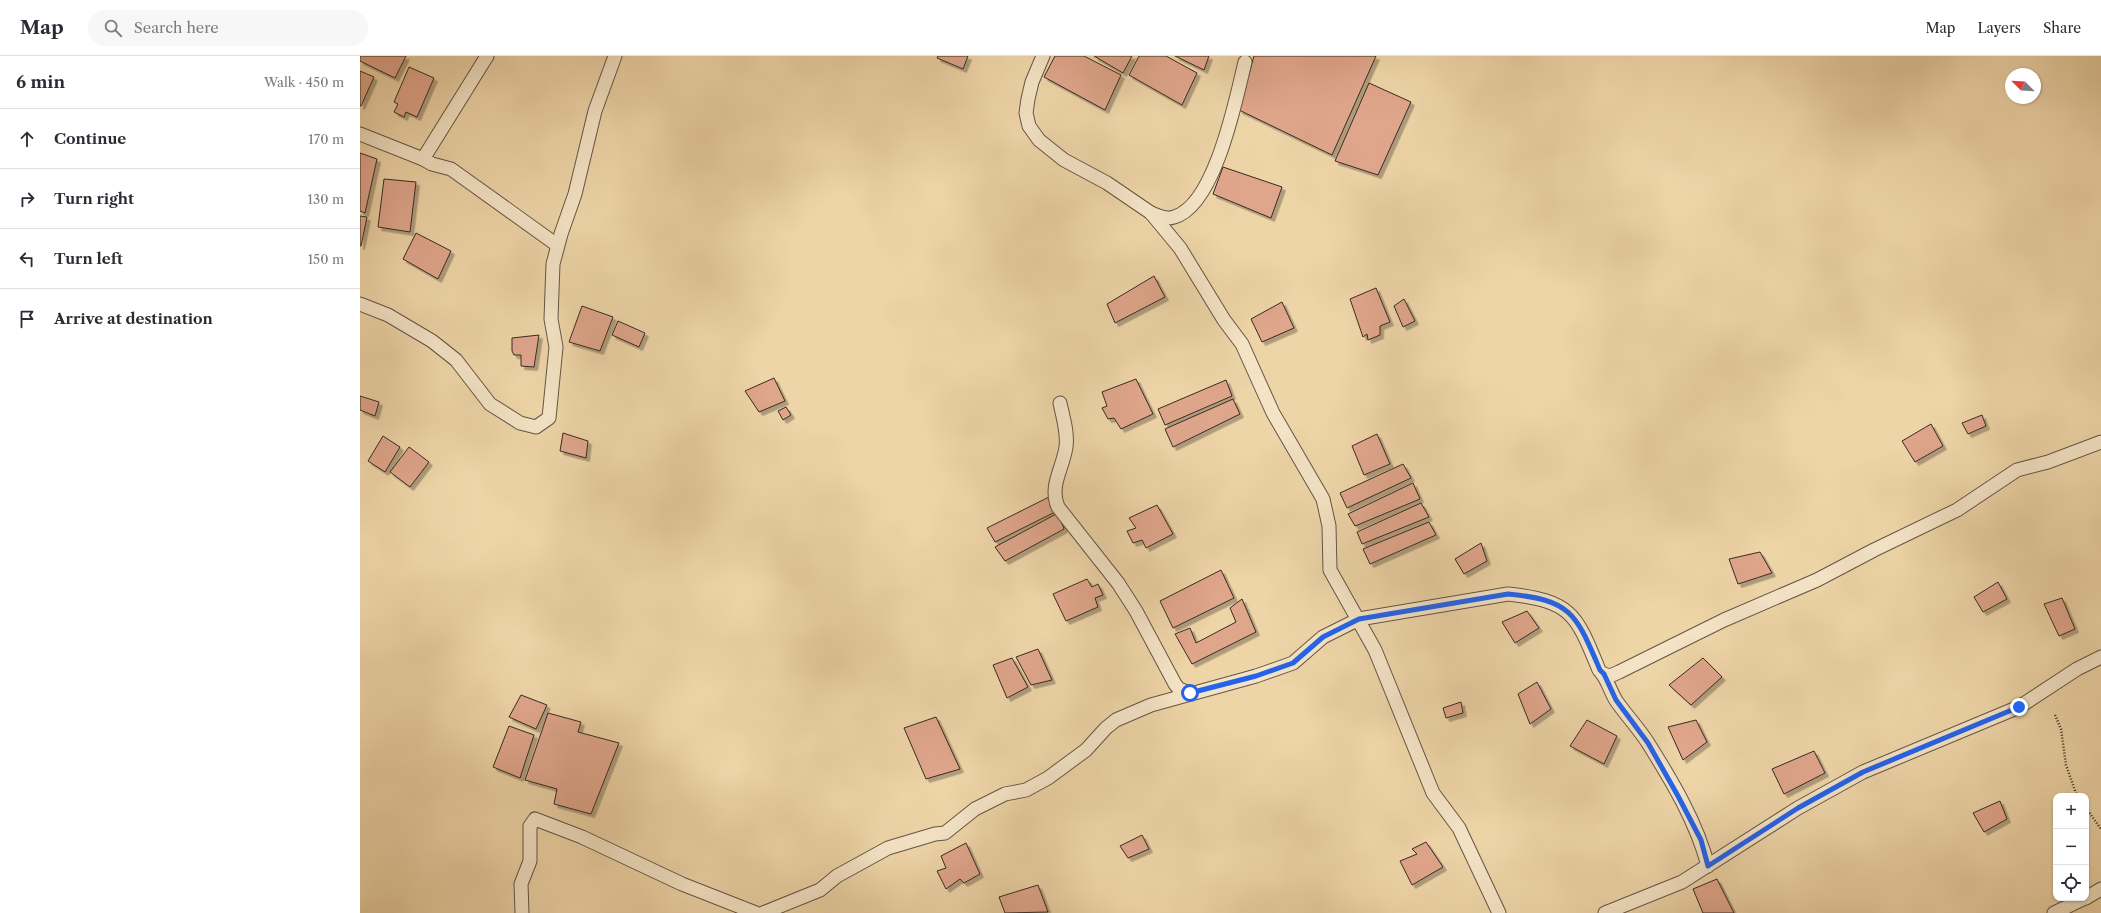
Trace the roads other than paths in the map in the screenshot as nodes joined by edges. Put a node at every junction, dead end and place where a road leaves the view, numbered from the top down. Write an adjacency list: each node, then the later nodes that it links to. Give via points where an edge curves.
1 (487, 56): 6 (street)
2 (614, 56): 8 (street, via 595,111 575,194)
3 (1043, 56): 7 (street, via 1028,99 1026,113 1030,126 1040,140 1064,160 1107,183)
4 (1245, 62): 7 (street, via 1228,132 1207,184 1198,199 1190,209 1174,218 1164,218)
5 (360, 134): 6 (street)
6 (423, 159): 8 (street, via 450,169)
7 (1151, 212): 12 (street, via 1180,248 1224,320 1242,344 1273,413 1323,499 1329,526 1330,570)
8 (557, 245): 9 (street, via 553,264 551,319 556,347 549,418 536,427 520,423 490,404 456,360 432,341 388,315)
9 (360, 304)
10 (1060, 403): 15 (street, via 1066,445 1055,484 1054,499 1118,583 1175,684 1179,689)
11 (2101, 442): 14 (street, via 2048,462 2016,470 1957,510 1817,580 1724,620 1610,676)
12 (1359, 619): 14 (street, via 1508,594 1532,597 1559,605 1572,616 1584,632); 15 (street, via 1323,637 1293,663 1256,676); 23 (street, via 1383,669 1433,792 1459,828)
13 (2101, 657): 16 (street, via 2019,707 1863,772 1798,808)
14 (1604, 674): 16 (street, via 1616,700 1648,743 1678,796 1701,840)
15 (1190, 693): 22 (street, via 1151,705 1116,720 1086,750 1048,778 1026,790 1004,794 975,810 945,833 888,848 837,876 820,890)
16 (1708, 866): 24 (street, via 1682,882)
17 (2101, 889): 18 (street)
18 (2089, 896)
19 (2080, 901): 25 (street)
20 (522, 913): 21 (street, via 521,884 530,856 530,826 535,819 582,836 682,884)
21 (756, 913)
22 (763, 913)
23 (1499, 913)
24 (1605, 913)
25 (2054, 913)

